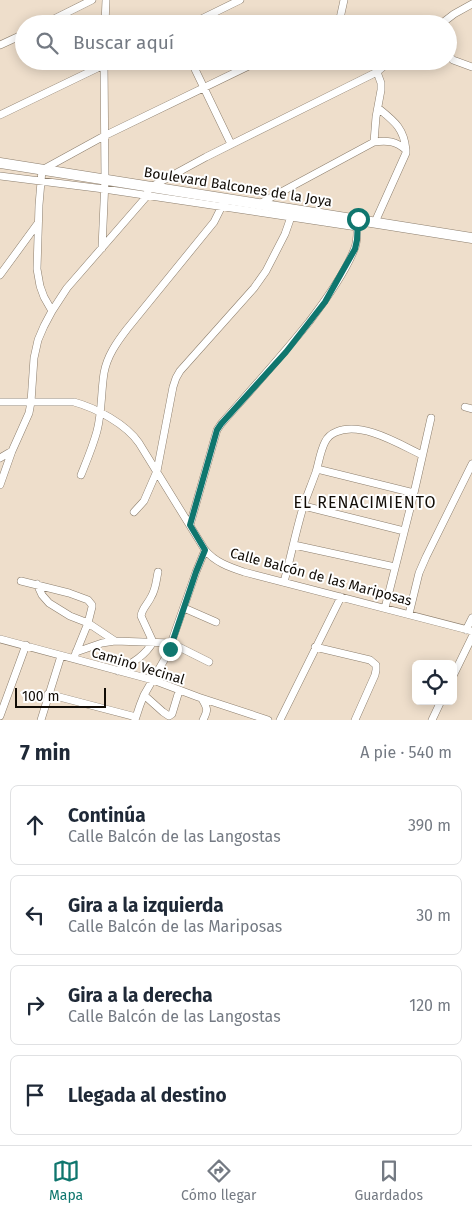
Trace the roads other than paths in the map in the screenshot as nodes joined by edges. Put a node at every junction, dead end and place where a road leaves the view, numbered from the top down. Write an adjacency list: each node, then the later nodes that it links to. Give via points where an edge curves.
1 (92, 0): 6 (street)
2 (106, 0): 7 (street)
3 (240, 0): 8 (street)
4 (344, 0): 9 (street)
5 (472, 4): 10 (street)
6 (62, 15)
7 (105, 15)
8 (209, 15)
9 (340, 15)
10 (453, 15)
11 (15, 38): 12 (street)
12 (0, 45)
13 (457, 61): 14 (street)
14 (472, 67)
15 (90, 70): 23 (street)
16 (104, 70): 24 (street)
17 (196, 70): 21 (street)
18 (240, 70): 21 (street)
19 (379, 70): 20 (street)
20 (377, 72): 22 (street, via 381,83); 26 (street)
21 (205, 87): 24 (street); 26 (street)
22 (378, 108): 25 (street); 27 (street, via 403,133)
23 (0, 116)
24 (104, 136): 29 (street); 32 (street)
25 (374, 142): 27 (street, via 391,141); 35 (street)
26 (231, 144): 33 (street)
27 (406, 150): 37 (street)
28 (0, 163): 29 (street, Boulevard Balcones de la Joya)
29 (42, 170): 31 (street); 32 (street, Boulevard Balcones de la Joya)
30 (0, 176): 31 (street, Boulevard Balcones de la Joya)
31 (41, 182): 32 (street, Boulevard Balcones de la Joya); 38 (street)
32 (104, 185): 33 (street, Boulevard Balcones de la Joya); 41 (street)
33 (148, 192): 34 (street, Boulevard Balcones de la Joya); 41 (street)
34 (224, 203): 35 (street, Boulevard Balcones de la Joya); 36 (street, Boulevard Balcones de la Joya); 46 (street, via 214,222 117,342 104,372)
35 (258, 204): 36 (street, Boulevard Balcones de la Joya)
36 (292, 213): 39 (street, Boulevard Balcones de la Joya); 53 (street, via 270,264 254,288 176,378)
37 (375, 222): 39 (street, Boulevard Balcones de la Joya); 40 (street, Boulevard Balcones de la Joya)
38 (38, 223): 42 (street); 43 (street, via 37,268 42,291)
39 (357, 223): 59 (street, via 355,249 325,302 217,430)
40 (472, 238)
41 (102, 248): 43 (street)
42 (0, 275)
43 (52, 310): 45 (street, via 34,358)
44 (0, 402): 45 (street, Calle Balcón de las Mariposas)
45 (31, 402): 46 (street, Calle Balcón de las Mariposas, via 74,402); 48 (street)
46 (100, 412): 53 (street, Calle Balcón de las Mariposas, via 136,439); 54 (street)
47 (430, 418): 49 (street)
48 (12, 451): 50 (street); 55 (street)
49 (422, 455): 52 (street, via 378,434 349,430 335,432 326,440); 56 (street)
50 (0, 458)
51 (472, 464): 71 (street, via 419,573)
52 (317, 469): 56 (street); 57 (street)
53 (157, 471): 58 (street, via 144,500); 59 (street, Calle Balcón de las Mariposas)
54 (82, 475)
55 (0, 485)
56 (414, 493): 60 (street)
57 (304, 506): 60 (street); 61 (street)
58 (134, 512)
59 (190, 525): 62 (street, Calle Balcón de las Mariposas)
60 (404, 531): 63 (street)
61 (294, 545): 63 (street); 66 (street)
62 (205, 550): 66 (street, Calle Balcón de las Mariposas, via 229,566); 69 (street)
63 (395, 567): 70 (street)
64 (158, 572): 79 (street, via 154,591 141,616)
65 (20, 581): 67 (street)
66 (284, 582): 68 (street, Calle Balcón de las Mariposas)
67 (37, 584): 74 (street, via 49,603); 74 (street, via 88,600 92,607)
68 (341, 597): 70 (street, Calle Balcón de las Mariposas); 82 (street)
69 (184, 608): 73 (street); 80 (street)
70 (385, 608): 71 (street, Calle Balcón de las Mariposas)
71 (409, 614): 75 (street, Calle Balcón de las Mariposas)
72 (472, 618): 75 (street)
73 (216, 622)
74 (88, 623): 78 (street); 84 (street)
75 (469, 630)
76 (472, 637): 86 (street)
77 (0, 639): 81 (street, Camino Vecinal)
78 (115, 640): 79 (street); 84 (street)
79 (153, 642): 80 (street); 87 (street, via 148,651)
80 (171, 643): 85 (street); 88 (street)
81 (26, 645): 83 (street, Camino Vecinal); 92 (street)
82 (315, 647): 100 (street); 101 (street, via 370,660 376,665)
83 (61, 656): 84 (street, Camino Vecinal); 90 (street)
84 (75, 656): 87 (street, Camino Vecinal)
85 (209, 662)
86 (457, 668)
87 (118, 671): 88 (street, Camino Vecinal)
88 (153, 680): 89 (street, Camino Vecinal); 91 (street)
89 (179, 691): 91 (street, via 169,716); 93 (street, Camino Vecinal)
90 (48, 694): 96 (street); 97 (street)
91 (144, 696): 96 (street)
92 (3, 697): 95 (street)
93 (202, 699): 98 (street, via 207,708); 99 (street, Camino Vecinal)
94 (439, 705): 102 (street)
95 (0, 716)
96 (135, 719)
97 (40, 720)
98 (203, 720)
99 (268, 720)
100 (280, 720)
101 (355, 720)
102 (432, 720)

